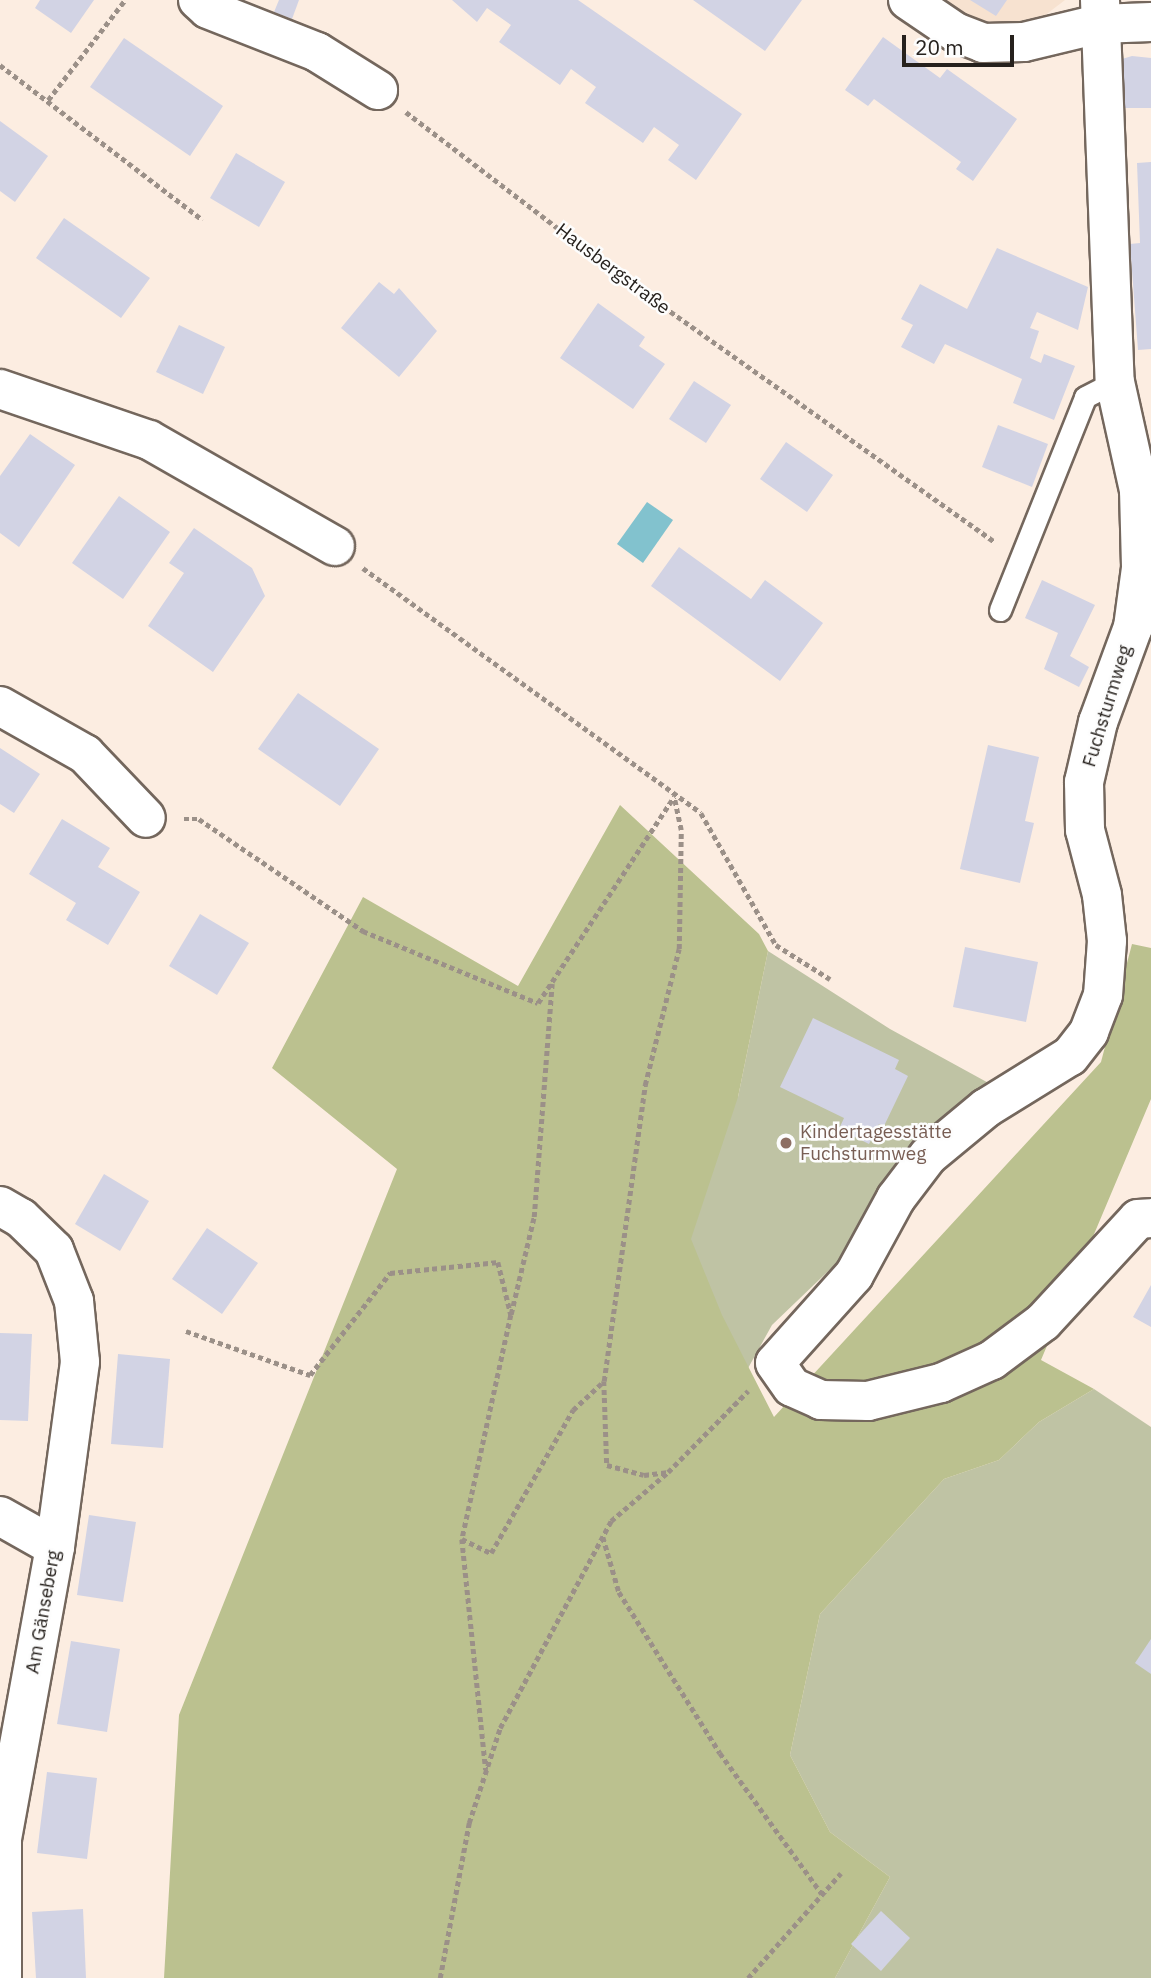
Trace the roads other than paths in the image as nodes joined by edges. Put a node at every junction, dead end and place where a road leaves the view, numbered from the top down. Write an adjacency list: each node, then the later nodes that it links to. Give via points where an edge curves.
1 (198, 0): 5 (street, via 208,9 317,52)
2 (908, 0): 3 (street, via 955,32 983,43 1024,42)
3 (1100, 12): 4 (street); 6 (street, Fuchsturmweg)
4 (1151, 22)
5 (378, 90)
6 (1115, 382): 9 (lane, via 1085,397); 10 (street, Fuchsturmweg, via 1139,490)
7 (0, 389): 8 (street, via 149,440)
8 (335, 547)
9 (1000, 610)
10 (1142, 634): 14 (street, Fuchsturmweg, via 1098,722 1084,782 1085,830 1102,895 1107,941 1103,995 1089,1032 1070,1056 986,1108 928,1156 896,1198 854,1275 775,1363 792,1387 821,1401 867,1401 941,1383 992,1360 1043,1322 1138,1219)
11 (0, 706): 12 (street, via 85,754)
12 (146, 818)
13 (0, 1206): 16 (street, Am Gänseberg, via 21,1218 54,1250 74,1301 80,1362)
14 (1151, 1218)
15 (0, 1516): 16 (street)
16 (55, 1547): 17 (street, Am Gänseberg)
17 (1, 1838): 18 (street, Am Gänseberg)
18 (2, 1978)

